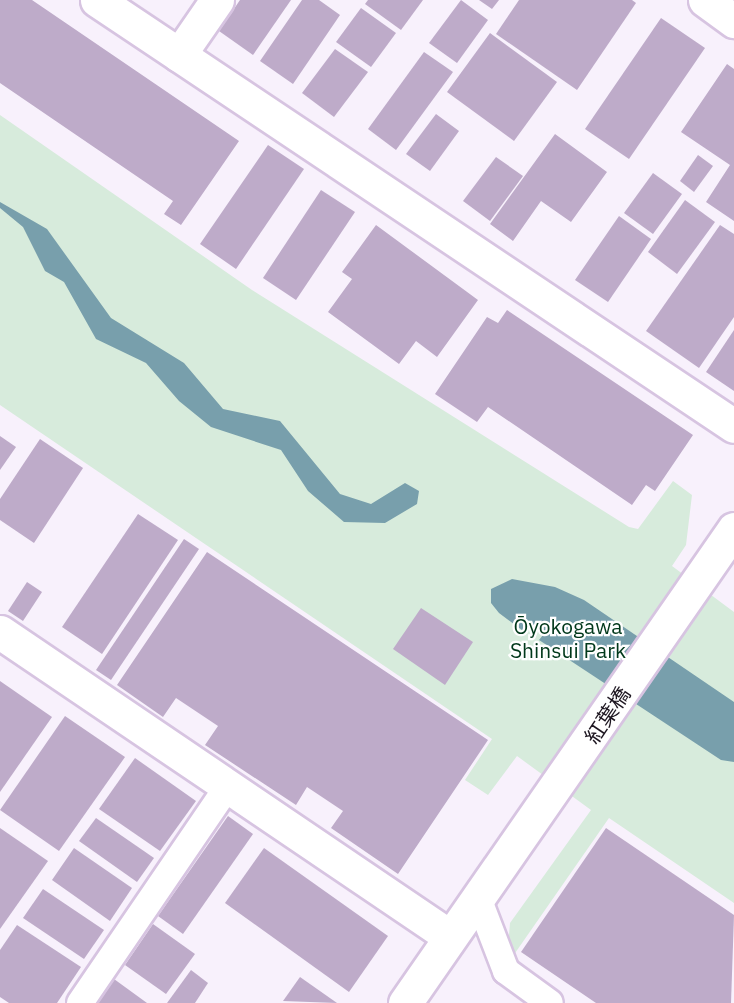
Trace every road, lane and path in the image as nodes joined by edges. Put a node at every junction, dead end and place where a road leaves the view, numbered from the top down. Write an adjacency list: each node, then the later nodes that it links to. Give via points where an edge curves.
1 (96, 0): 3 (street)
2 (217, 0): 3 (street)
3 (179, 55): 4 (street)
4 (734, 426)
5 (734, 529): 8 (street, 紅葉橋)
6 (0, 632): 7 (street)
7 (228, 786): 9 (street); 10 (lane)
8 (477, 898): 9 (street, 紅葉橋); 12 (lane, via 506,971)
9 (450, 936): 11 (street, 紅葉橋)
10 (80, 1003)
11 (405, 1003)
12 (550, 1003)

